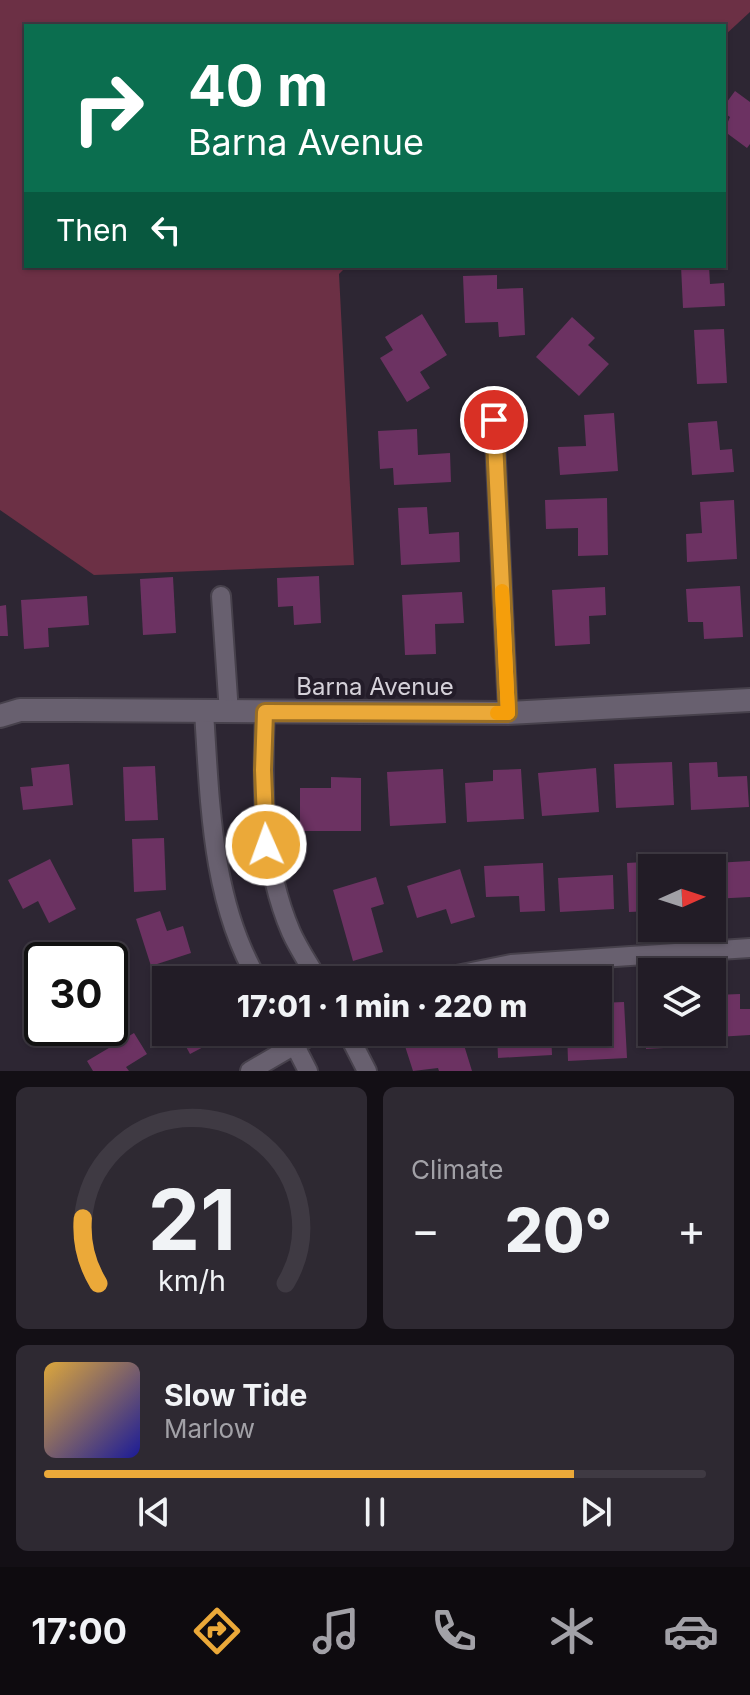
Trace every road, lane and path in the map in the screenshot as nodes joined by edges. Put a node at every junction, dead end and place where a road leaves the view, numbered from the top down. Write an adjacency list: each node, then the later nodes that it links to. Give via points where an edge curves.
1 (494, 420): 7 (street)
2 (221, 596): 6 (street)
3 (750, 700): 7 (street, Barna Avenue)
4 (204, 712): 6 (street, Barna Avenue); 8 (street, Barna Avenue, via 20,710); 10 (street, via 216,862)
5 (265, 712): 6 (street, Barna Avenue); 7 (street, Barna Avenue); 11 (street, via 266,845 291,932)
6 (229, 713)
7 (508, 713)
8 (0, 716)
9 (750, 948): 12 (street)
10 (249, 966)
11 (310, 966)
12 (501, 966)
13 (282, 1046): 16 (street)
14 (296, 1046): 17 (street)
15 (354, 1046): 18 (street)
16 (250, 1071)
17 (308, 1071)
18 (367, 1071)

